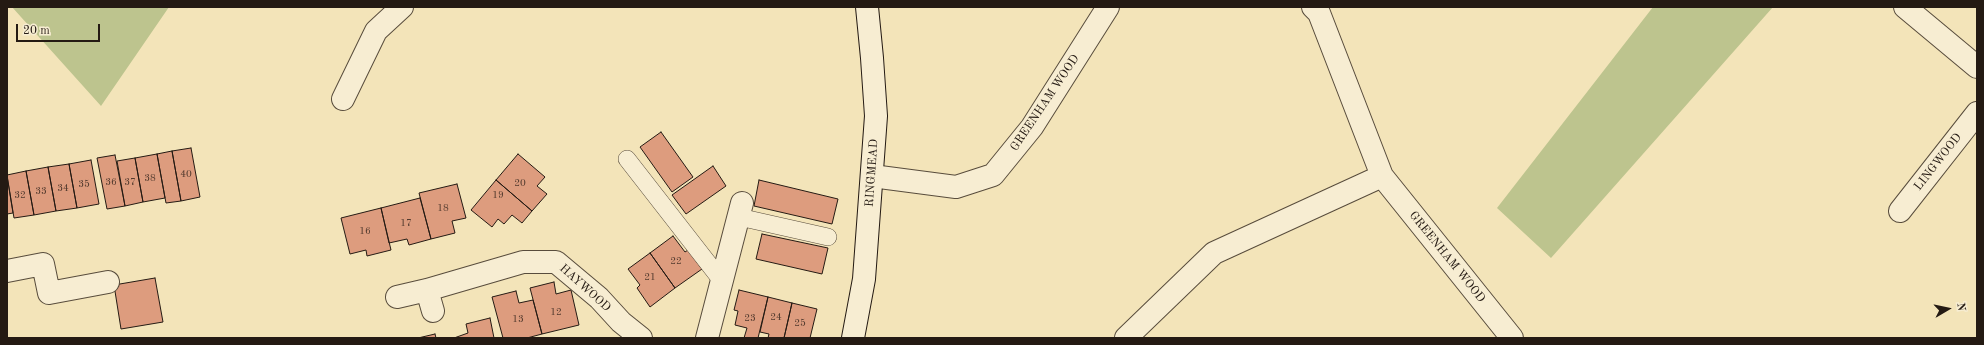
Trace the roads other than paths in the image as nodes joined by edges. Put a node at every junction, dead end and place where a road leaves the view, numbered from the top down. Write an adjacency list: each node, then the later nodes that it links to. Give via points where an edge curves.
1 (402, 7): 7 (street, via 376,31)
2 (867, 7): 10 (street, RINGMEAD, via 876,116)
3 (1108, 7): 10 (street, GREENHAM WOOD, via 1032,127 993,175 956,187)
4 (1905, 7): 6 (street)
5 (1320, 9): 11 (street, GREENHAM WOOD)
6 (1977, 67)
7 (344, 99)
8 (1977, 113): 13 (street, LINGWOOD)
9 (627, 160): 16 (lane)
10 (872, 176): 23 (street, RINGMEAD, via 864,279)
11 (1382, 176): 24 (street, via 1214,253); 25 (street, GREENHAM WOOD)
12 (740, 210): 14 (lane); 16 (street)
13 (1900, 211)
14 (828, 237)
15 (7, 271): 17 (street, via 43,264 49,293)
16 (722, 281): 22 (street)
17 (108, 282)
18 (427, 290): 19 (street, HAYWOOD); 20 (street); 21 (street, HAYWOOD, via 523,262 556,262)
19 (397, 297)
20 (433, 311)
21 (641, 338)
22 (707, 338)
23 (853, 338)
24 (1126, 338)
25 (1512, 338)

